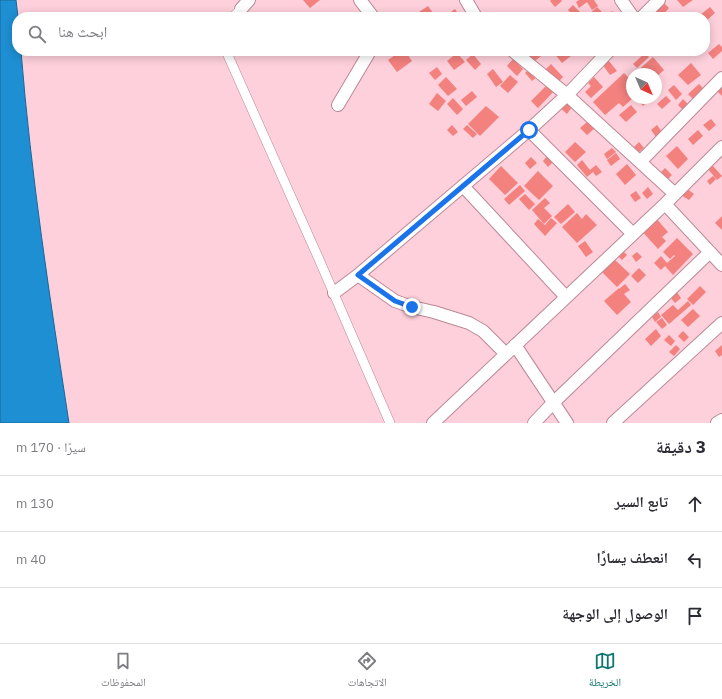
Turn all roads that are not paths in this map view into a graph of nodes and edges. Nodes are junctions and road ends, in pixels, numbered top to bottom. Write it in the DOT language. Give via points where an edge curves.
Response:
graph roads {
  1 [pos="249,0"];
  2 [pos="360,0"];
  3 [pos="466,0"];
  4 [pos="621,0"];
  5 [pos="659,0"];
  6 [pos="238,12"];
  7 [pos="368,12"];
  8 [pos="473,12"];
  9 [pos="629,12"];
  10 [pos="647,12"];
  11 [pos="228,56"];
  12 [pos="367,56"];
  13 [pos="519,56"];
  14 [pos="604,56"];
  15 [pos="722,78"];
  16 [pos="567,95"];
  17 [pos="338,105"];
  18 [pos="529,130"];
  19 [pos="722,147"];
  20 [pos="640,162"];
  21 [pos="463,186"];
  22 [pos="675,194"];
  23 [pos="665,204"];
  24 [pos="633,234"];
  25 [pos="710,252"];
  26 [pos="722,265"];
  27 [pos="358,275"];
  28 [pos="334,293"];
  29 [pos="566,298"];
  30 [pos="722,322"];
  31 [pos="515,345"];
  32 [pos="506,354"];
  33 [pos="553,403"];
  34 [pos="722,420"];
  35 [pos="390,423"];
  36 [pos="433,423"];
  37 [pos="534,423"];
  38 [pos="567,423"];
  39 [pos="613,423"];
  40 [pos="717,423"];
  1 -- 6 [label="street"];
  2 -- 7 [label="street"];
  3 -- 8 [label="street"];
  4 -- 9 [label="street"];
  5 -- 10 [label="street"];
  11 -- 28 [label="street"];
  12 -- 17 [label="street"];
  13 -- 16 [label="street"];
  14 -- 16 [label="street"];
  15 -- 20 [label="street"];
  16 -- 18 [label="street"];
  16 -- 20 [label="street"];
  18 -- 21 [label="street"];
  18 -- 24 [label="street"];
  19 -- 22 [label="street"];
  20 -- 22 [label="street"];
  21 -- 27 [label="street"];
  21 -- 29 [label="street"];
  22 -- 23 [label="street"];
  23 -- 24 [label="street"];
  23 -- 25 [label="street"];
  24 -- 29 [label="street"];
  25 -- 26 [label="street"];
  25 -- 33 [label="street"];
  27 -- 28 [label="street"];
  27 -- 32 [label="street" via="395,301 469,322 483,331"];
  28 -- 35 [label="street"];
  29 -- 31 [label="street"];
  30 -- 39 [label="street"];
  31 -- 32 [label="street"];
  31 -- 33 [label="street"];
  32 -- 36 [label="street"];
  33 -- 37 [label="street"];
  33 -- 38 [label="street"];
  34 -- 40 [label="street"];
}
